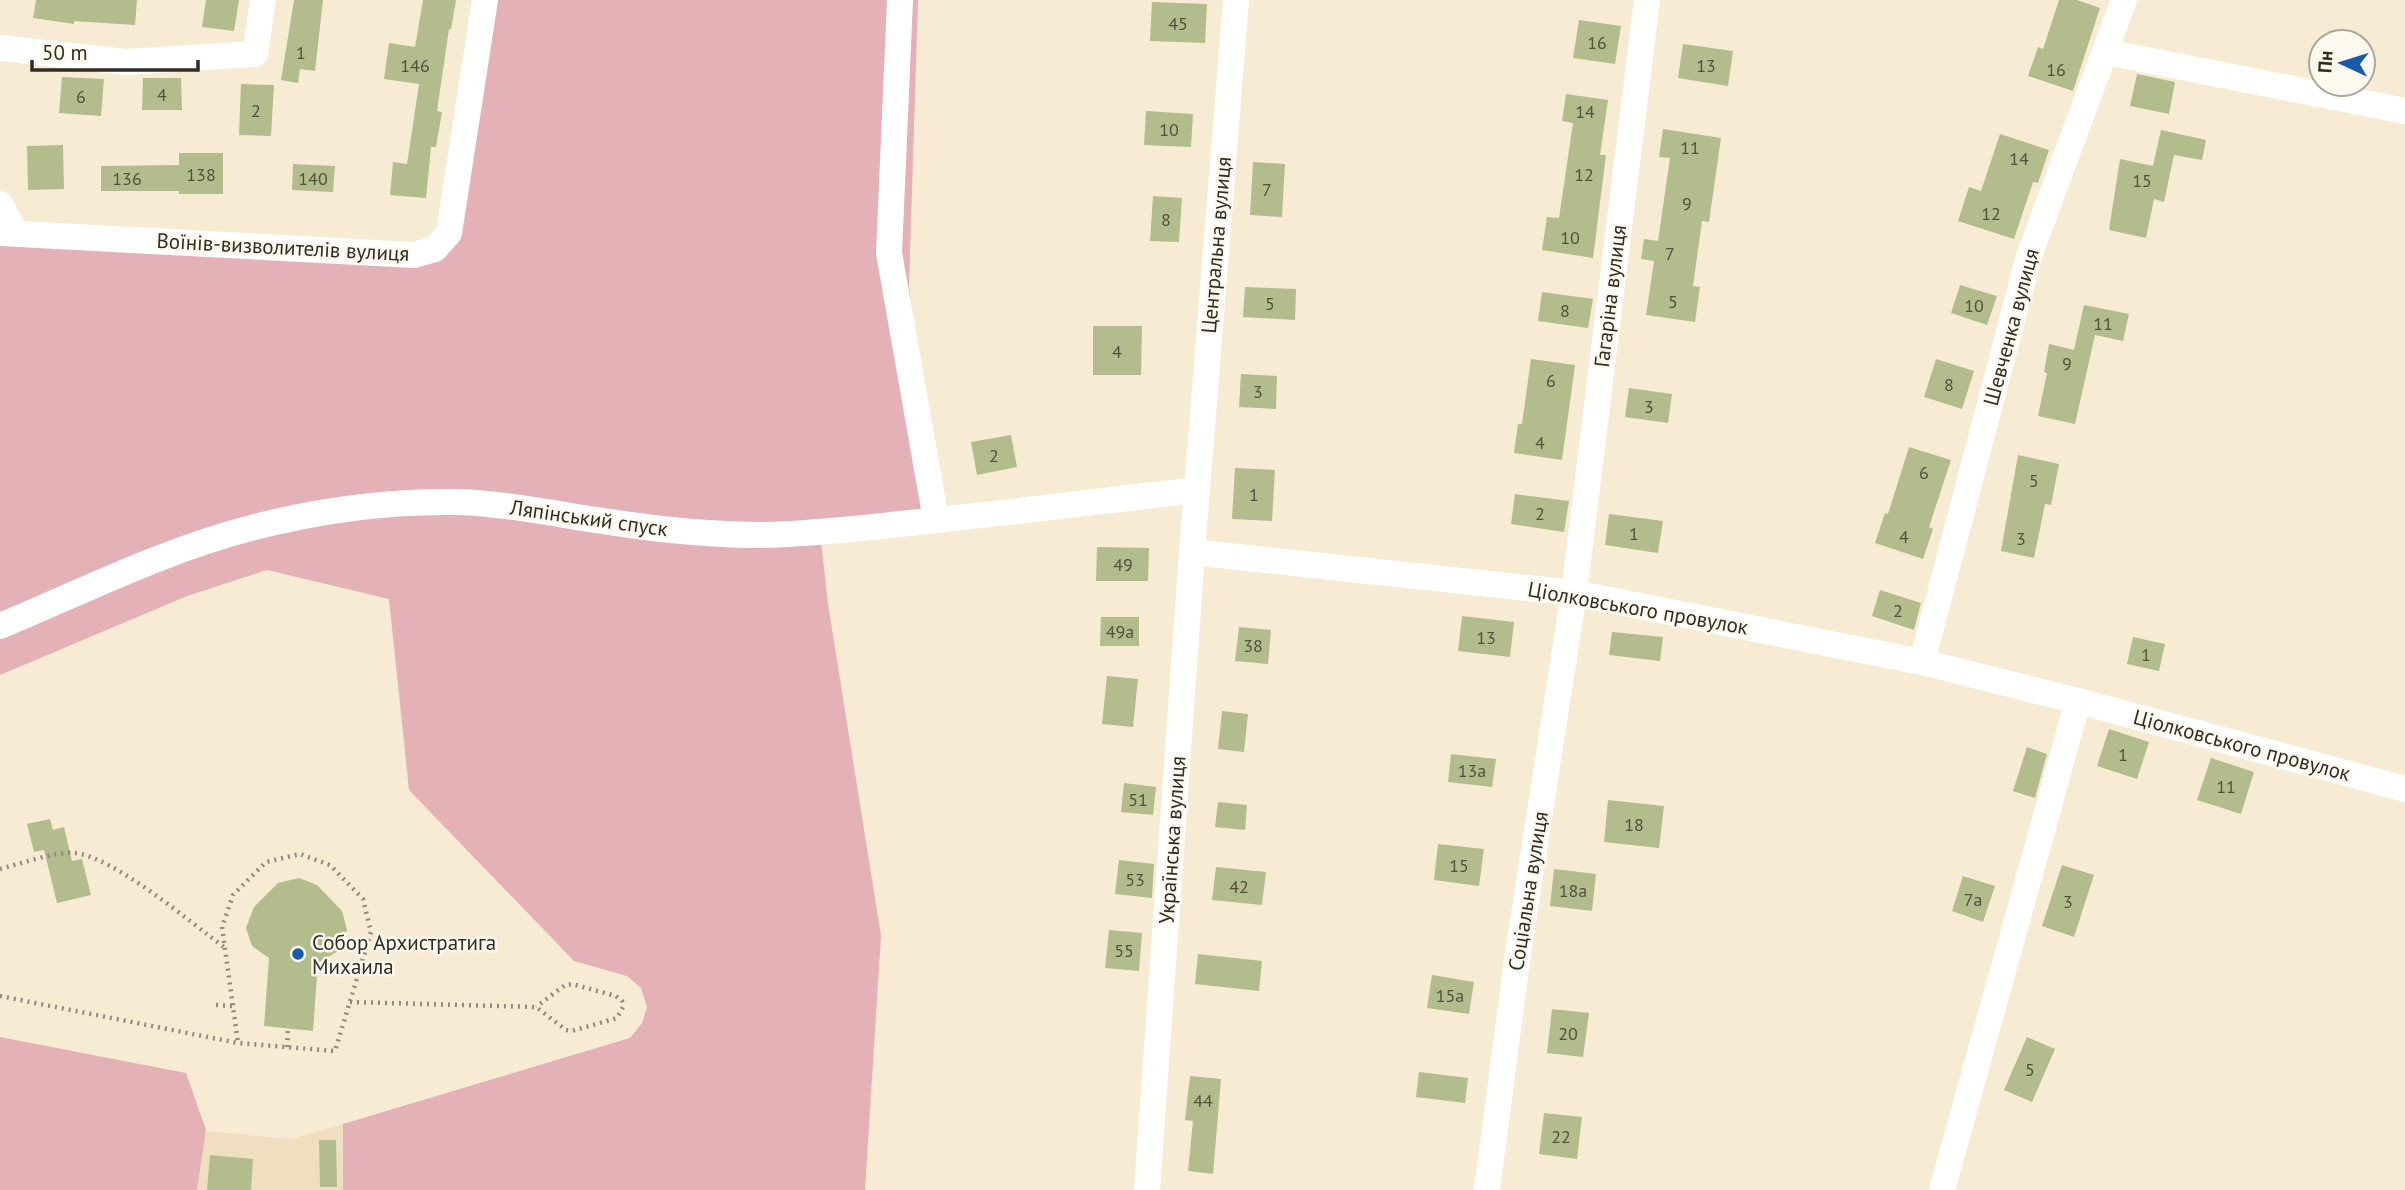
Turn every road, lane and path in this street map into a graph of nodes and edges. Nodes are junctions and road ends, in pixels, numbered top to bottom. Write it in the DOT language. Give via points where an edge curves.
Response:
graph roads {
  1 [pos="263,0"];
  2 [pos="485,0"];
  3 [pos="900,0"];
  4 [pos="1236,0"];
  5 [pos="1647,0"];
  6 [pos="2124,0"];
  7 [pos="0,48"];
  8 [pos="2106,52"];
  9 [pos="2405,111"];
  10 [pos="0,204"];
  11 [pos="8,233"];
  12 [pos="1197,490"];
  13 [pos="936,520"];
  14 [pos="1192,552"];
  15 [pos="1574,593"];
  16 [pos="0,626"];
  17 [pos="1922,662"];
  18 [pos="2078,701"];
  19 [pos="2405,789"];
  20 [pos="0,869"];
  21 [pos="225,947"];
  22 [pos="0,996"];
  23 [pos="350,1002"];
  24 [pos="216,1005"];
  25 [pos="233,1006"];
  26 [pos="536,1007"];
  27 [pos="288,1029"];
  28 [pos="238,1043"];
  29 [pos="286,1047"];
  30 [pos="1147,1190"];
  31 [pos="1488,1190"];
  32 [pos="1942,1190"];
  1 -- 7 [label="street" via="255,54 126,62"];
  2 -- 11 [label="street, Воїнів-визволителів вулиця" via="449,233 435,249 414,255"];
  3 -- 13 [label="street" via="889,253"];
  4 -- 12 [label="street, Центральна вулиця"];
  5 -- 15 [label="street, Гагаріна вулиця"];
  6 -- 8 [label="street, Шевченка вулиця"];
  8 -- 9 [label="street"];
  8 -- 17 [label="street, Шевченка вулиця" via="2029,256"];
  10 -- 11 [label="street"];
  12 -- 13 [label="street, Ляпінський спуск"];
  12 -- 14 [label="street, Українська вулиця"];
  13 -- 16 [label="street, Ляпінський спуск" via="762,535 608,522 508,506 392,503 249,528 174,553"];
  14 -- 15 [label="street, Ціолковського провулок"];
  14 -- 30 [label="street, Українська вулиця"];
  15 -- 17 [label="street, Ціолковського провулок"];
  15 -- 31 [label="street, Соціальна вулиця" via="1518,953"];
  17 -- 18 [label="street, Ціолковського провулок"];
  18 -- 19 [label="street, Ціолковського провулок"];
  18 -- 32 [label="street"];
  20 -- 21 [label="path" via="71,852 85,854 134,880"];
  21 -- 23 [label="path" via="222,927 233,895 266,862 300,854 330,865 363,899 371,932"];
  21 -- 25 [label="path"];
  22 -- 28 [label="path"];
  23 -- 26 [label="path"];
  23 -- 29 [label="path" via="335,1051"];
  24 -- 25 [label="path"];
  25 -- 28 [label="path"];
  26 -- 26 [label="path" via="572,984 616,996 623,1007 617,1018 572,1031"];
  27 -- 29 [label="path"];
  28 -- 29 [label="path"];
}
